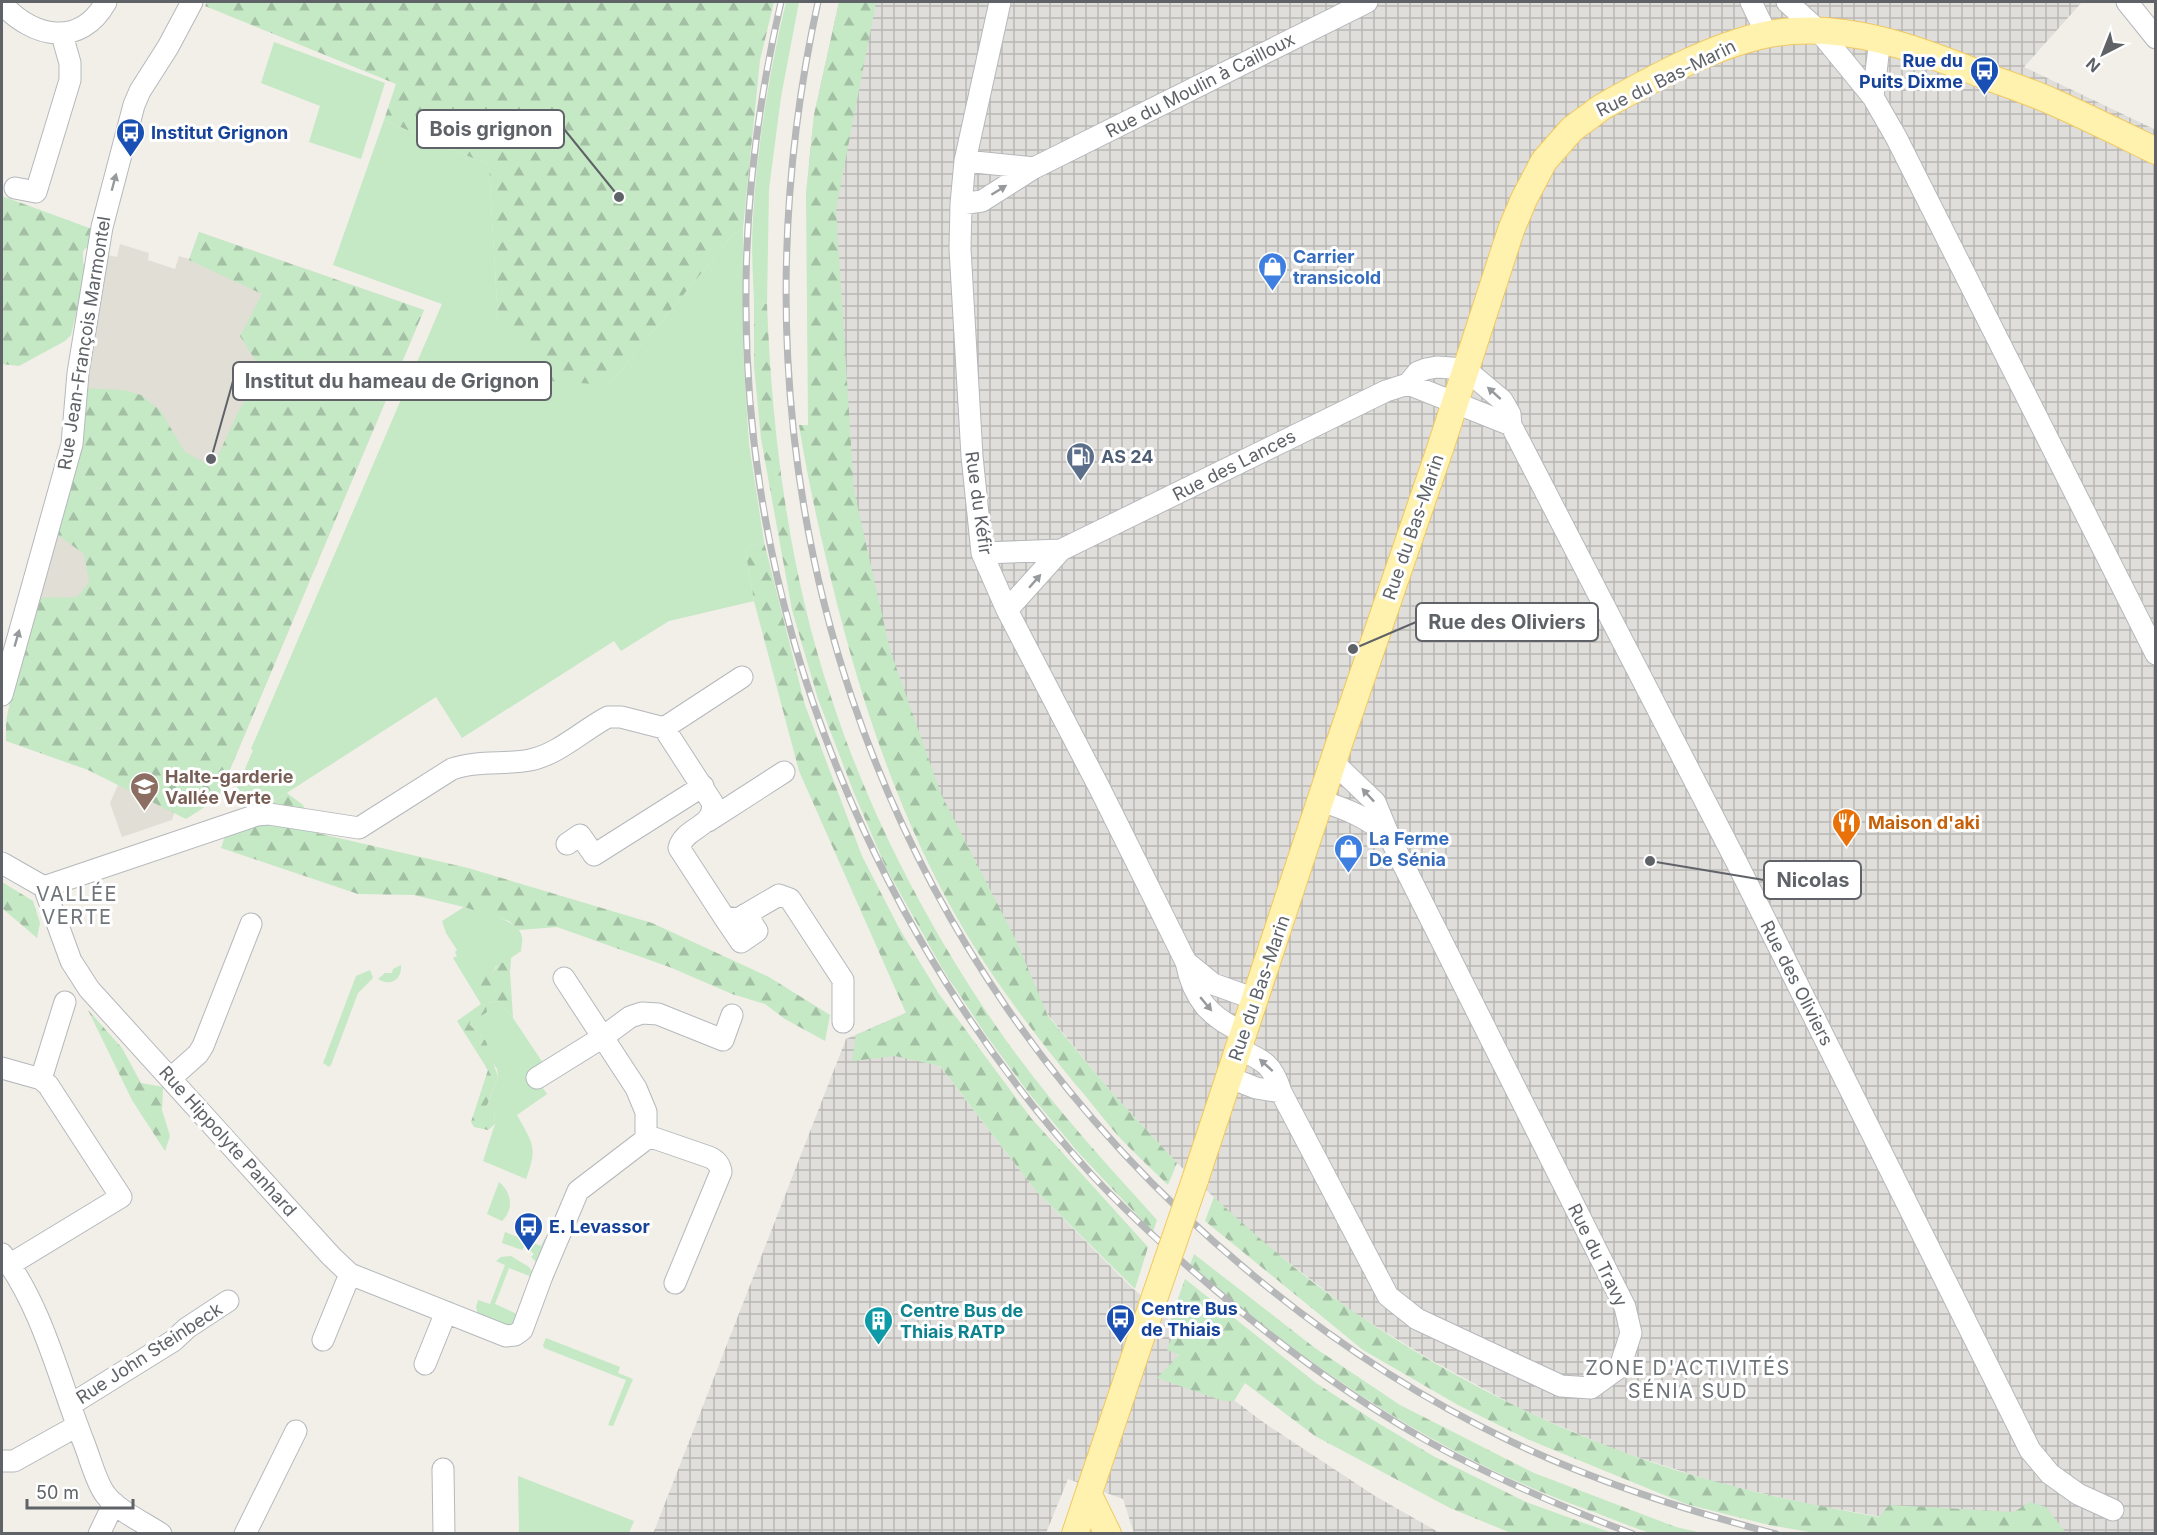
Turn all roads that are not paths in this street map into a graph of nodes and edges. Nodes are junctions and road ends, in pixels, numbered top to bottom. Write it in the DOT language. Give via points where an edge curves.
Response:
graph roads {
  1 [pos="106,2"];
  2 [pos="192,2"];
  3 [pos="1000,2"];
  4 [pos="1367,2"];
  5 [pos="1751,2"];
  6 [pos="1787,2"];
  7 [pos="2127,2"];
  8 [pos="2,4"];
  9 [pos="1819,31"];
  10 [pos="62,35"];
  11 [pos="1767,35"];
  12 [pos="2156,38"];
  13 [pos="1880,39"];
  14 [pos="1873,97"];
  15 [pos="2156,151"];
  16 [pos="965,161"];
  17 [pos="1034,168"];
  18 [pos="15,188"];
  19 [pos="961,204"];
  20 [pos="1465,369"];
  21 [pos="1408,384"];
  22 [pos="1455,401"];
  23 [pos="1511,425"];
  24 [pos="1061,550"];
  25 [pos="982,554"];
  26 [pos="1007,610"];
  27 [pos="2156,654"];
  28 [pos="742,677"];
  29 [pos="2,695"];
  30 [pos="664,728"];
  31 [pos="1334,763"];
  32 [pos="784,772"];
  33 [pos="703,786"];
  34 [pos="1321,801"];
  35 [pos="708,821"];
  36 [pos="1389,836"];
  37 [pos="567,844"];
  38 [pos="2,863"];
  39 [pos="44,887"];
  40 [pos="251,924"];
  41 [pos="1186,962"];
  42 [pos="564,978"];
  43 [pos="1255,999"];
  44 [pos="65,1002"];
  45 [pos="732,1015"];
  46 [pos="843,1022"];
  47 [pos="603,1037"];
  48 [pos="1241,1040"];
  49 [pos="2,1068"];
  50 [pos="1228,1077"];
  51 [pos="171,1078"];
  52 [pos="537,1078"];
  53 [pos="41,1079"];
  54 [pos="1281,1092"];
  55 [pos="646,1138"];
  56 [pos="5,1260"];
  57 [pos="350,1274"];
  58 [pos="675,1283"];
  59 [pos="228,1301"];
  60 [pos="446,1312"];
  61 [pos="323,1340"];
  62 [pos="425,1364"];
  63 [pos="70,1405"];
  64 [pos="77,1426"];
  65 [pos="296,1431"];
  66 [pos="2,1461"];
  67 [pos="443,1469"];
  68 [pos="1089,1495"];
  69 [pos="114,1503"];
  70 [pos="2113,1510"];
  71 [pos="99,1533"];
  72 [pos="161,1533"];
  73 [pos="244,1533"];
  74 [pos="444,1533"];
  75 [pos="1075,1533"];
  76 [pos="1108,1533"];
  1 -- 10 [label="street" via="90,22"];
  29 -- 2 [label="street, Rue Jean-François Marmontel, one-way" via="72,444 78,373 102,227 134,105"];
  3 -- 16 [label="street, Rue du Kéfir"];
  4 -- 17 [label="street, Rue du Moulin à Cailloux"];
  5 -- 11 [label="street"];
  6 -- 9 [label="street"];
  7 -- 12 [label="street"];
  8 -- 10 [label="street" via="31,25"];
  9 -- 11 [label="main road, Rue du Bas-Marin"];
  9 -- 13 [label="main road, Rue du Bas-Marin"];
  9 -- 14 [label="street"];
  10 -- 18 [label="street" via="70,72 65,102 36,192"];
  11 -- 20 [label="main road, Rue du Bas-Marin" via="1710,52 1619,98 1586,117 1554,148 1511,230"];
  13 -- 14 [label="street"];
  13 -- 15 [label="main road, Rue du Bas-Marin" via="1940,57 2052,101"];
  14 -- 27 [label="street"];
  16 -- 17 [label="street"];
  16 -- 19 [label="street, Rue du Kéfir"];
  19 -- 17 [label="street, Rue du Moulin à Cailloux, one-way" via="982,201"];
  19 -- 25 [label="street, Rue du Kéfir" via="972,456"];
  20 -- 21 [label="street, Rue des Lances" via="1426,369"];
  20 -- 22 [label="main road, Rue du Bas-Marin"];
  23 -- 20 [label="street, Rue des Oliviers, one-way" via="1502,400"];
  21 -- 22 [label="street"];
  21 -- 24 [label="street, Rue des Lances" via="1386,391"];
  22 -- 23 [label="street"];
  22 -- 31 [label="main road, Rue du Bas-Marin"];
  23 -- 70 [label="street, Rue des Oliviers" via="1742,873 2030,1450 2049,1474 2078,1494"];
  24 -- 25 [label="street, Rue des Lances"];
  26 -- 24 [label="street, Rue des Lances, one-way"];
  25 -- 26 [label="street, Rue du Kéfir"];
  26 -- 41 [label="street, Rue du Kéfir"];
  28 -- 30 [label="street"];
  30 -- 33 [label="street"];
  30 -- 39 [label="street" via="608,717 540,757 452,769 359,828 256,815"];
  31 -- 34 [label="main road, Rue du Bas-Marin"];
  36 -- 31 [label="street, Rue du Travy, one-way" via="1375,802"];
  32 -- 35 [label="street"];
  33 -- 35 [label="street" via="713,807"];
  33 -- 37 [label="street" via="594,855 580,835"];
  34 -- 36 [label="street, Rue du Travy" via="1352,811"];
  34 -- 43 [label="main road, Rue du Bas-Marin"];
  35 -- 46 [label="street" via="682,840 679,848 724,917 738,919 776,895 790,899 843,980"];
  36 -- 54 [label="street, Rue du Travy" via="1625,1307 1631,1333 1620,1367 1591,1388 1561,1386 1417,1319 1388,1296"];
  38 -- 39 [label="street"];
  39 -- 51 [label="street, Rue Hippolyte Panhard" via="71,961 89,988"];
  40 -- 51 [label="street" via="203,1046"];
  41 -- 43 [label="street, Rue du Kéfir" via="1219,987"];
  41 -- 48 [label="street, Rue du Kéfir, one-way" via="1191,984 1208,1008"];
  42 -- 47 [label="street"];
  43 -- 48 [label="main road, Rue du Bas-Marin"];
  44 -- 53 [label="street"];
  45 -- 47 [label="street" via="723,1040 650,1012 630,1017"];
  47 -- 52 [label="street"];
  47 -- 55 [label="street" via="636,1088 646,1112"];
  48 -- 50 [label="main road, Rue du Bas-Marin"];
  54 -- 48 [label="street, Rue du Travy, one-way" via="1270,1066"];
  49 -- 53 [label="street"];
  50 -- 54 [label="street"];
  50 -- 68 [label="main road, Rue du Bas-Marin, bridge"];
  51 -- 57 [label="street, Rue Hippolyte Panhard"];
  53 -- 56 [label="street" via="54,1092 121,1197"];
  55 -- 58 [label="street" via="661,1139 709,1156 721,1172"];
  55 -- 60 [label="street, Rue Hippolyte Panhard" via="578,1191 522,1329 506,1336"];
  56 -- 63 [label="street" via="43,1332"];
  57 -- 60 [label="street, Rue Hippolyte Panhard"];
  57 -- 61 [label="street"];
  59 -- 63 [label="street, Rue John Steinbeck" via="173,1341"];
  60 -- 62 [label="street"];
  63 -- 64 [label="street"];
  64 -- 66 [label="street" via="14,1461"];
  64 -- 69 [label="street" via="102,1489"];
  65 -- 73 [label="street"];
  67 -- 74 [label="street"];
  68 -- 75 [label="main road, Rue du Bas-Marin"];
  68 -- 76 [label="main road"];
  69 -- 71 [label="street"];
  69 -- 72 [label="street"];
}
